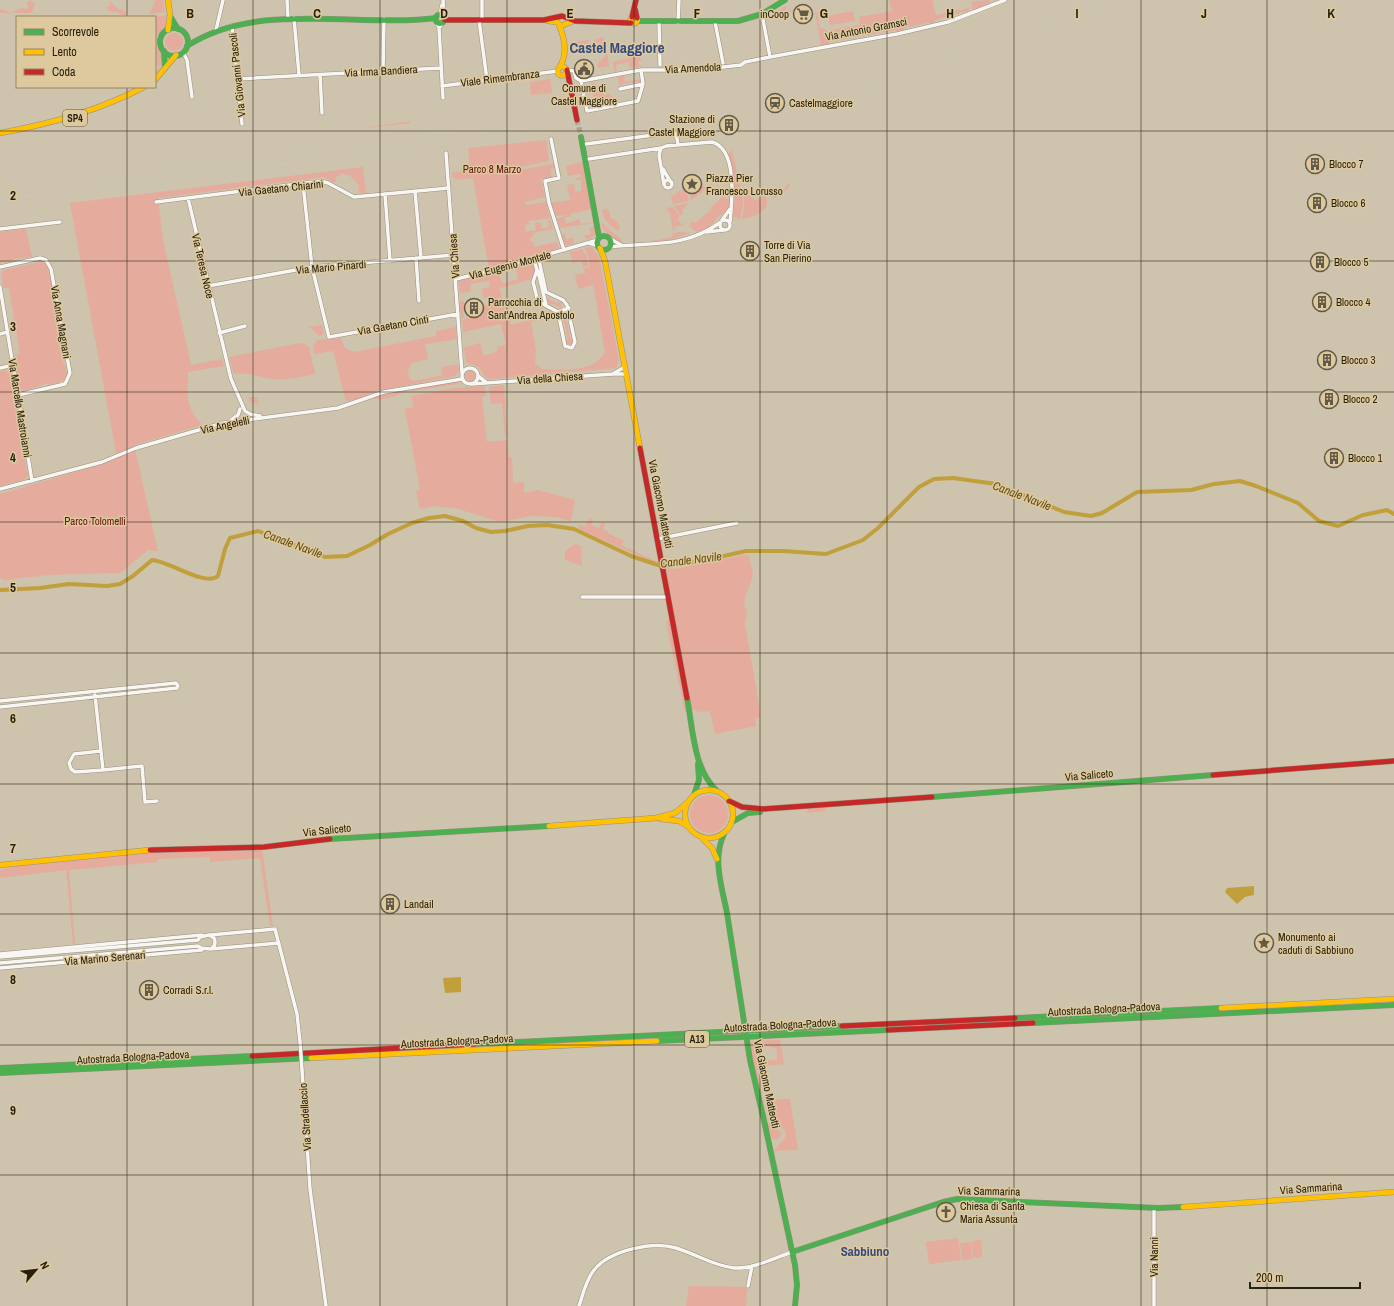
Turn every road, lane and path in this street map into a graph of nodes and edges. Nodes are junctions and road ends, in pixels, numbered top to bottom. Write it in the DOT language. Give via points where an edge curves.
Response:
graph roads {
  1 [pos="168,0"];
  2 [pos="223,0"];
  3 [pos="287,0"];
  4 [pos="482,0"];
  5 [pos="636,0"];
  6 [pos="678,0"];
  7 [pos="785,0"];
  8 [pos="1005,0"];
  9 [pos="443,1"];
  10 [pos="762,14"];
  11 [pos="170,15"];
  12 [pos="288,18"];
  13 [pos="294,18"];
  14 [pos="384,19"];
  15 [pos="440,20"];
  16 [pos="481,20"];
  17 [pos="634,20"];
  18 [pos="561,22"];
  19 [pos="659,22"];
  20 [pos="678,22"];
  21 [pos="715,22"];
  22 [pos="232,26"];
  23 [pos="178,29"];
  24 [pos="168,30"];
  25 [pos="215,31"];
  26 [pos="186,34"];
  27 [pos="202,36"];
  28 [pos="188,46"];
  29 [pos="164,50"];
  30 [pos="183,52"];
  31 [pos="176,55"];
  32 [pos="770,57"];
  33 [pos="723,63"];
  34 [pos="660,65"];
  35 [pos="441,68"];
  36 [pos="165,69"];
  37 [pos="558,70"];
  38 [pos="567,70"];
  39 [pos="641,70"];
  40 [pos="382,71"];
  41 [pos="320,74"];
  42 [pos="299,75"];
  43 [pos="563,76"];
  44 [pos="237,78"];
  45 [pos="156,79"];
  46 [pos="487,80"];
  47 [pos="581,81"];
  48 [pos="643,84"];
  49 [pos="442,86"];
  50 [pos="142,88"];
  51 [pos="572,88"];
  52 [pos="620,89"];
  53 [pos="192,97"];
  54 [pos="443,98"];
  55 [pos="322,113"];
  56 [pos="577,120"];
  57 [pos="242,124"];
  58 [pos="0,133"];
  59 [pos="581,137"];
  60 [pos="551,139"];
  61 [pos="586,144"];
  62 [pos="678,145"];
  63 [pos="661,148"];
  64 [pos="446,153"];
  65 [pos="589,159"];
  66 [pos="661,166"];
  67 [pos="303,184"];
  68 [pos="449,188"];
  69 [pos="415,191"];
  70 [pos="385,194"];
  71 [pos="188,198"];
  72 [pos="156,202"];
  73 [pos="732,206"];
  74 [pos="721,221"];
  75 [pos="60,222"];
  76 [pos="730,222"];
  77 [pos="598,223"];
  78 [pos="0,229"];
  79 [pos="724,230"];
  80 [pos="704,233"];
  81 [pos="607,237"];
  82 [pos="598,238"];
  83 [pos="589,243"];
  84 [pos="622,245"];
  85 [pos="599,247"];
  86 [pos="608,248"];
  87 [pos="564,250"];
  88 [pos="454,255"];
  89 [pos="418,258"];
  90 [pos="537,258"];
  91 [pos="390,261"];
  92 [pos="605,261"];
  93 [pos="312,267"];
  94 [pos="0,268"];
  95 [pos="538,270"];
  96 [pos="456,279"];
  97 [pos="208,286"];
  98 [pos="0,287"];
  99 [pos="550,295"];
  100 [pos="419,301"];
  101 [pos="545,303"];
  102 [pos="569,308"];
  103 [pos="558,312"];
  104 [pos="458,314"];
  105 [pos="245,326"];
  106 [pos="7,332"];
  107 [pos="220,333"];
  108 [pos="0,334"];
  109 [pos="461,360"];
  110 [pos="13,365"];
  111 [pos="0,368"];
  112 [pos="468,368"];
  113 [pos="625,368"];
  114 [pos="613,374"];
  115 [pos="626,374"];
  116 [pos="462,376"];
  117 [pos="478,376"];
  118 [pos="487,383"];
  119 [pos="472,384"];
  120 [pos="18,395"];
  121 [pos="242,408"];
  122 [pos="285,416"];
  123 [pos="243,420"];
  124 [pos="215,426"];
  125 [pos="32,481"];
  126 [pos="0,489"];
  127 [pos="737,523"];
  128 [pos="657,539"];
  129 [pos="582,596"];
  130 [pos="668,597"];
  131 [pos="94,692"];
  132 [pos="95,697"];
  133 [pos="0,701"];
  134 [pos="0,707"];
  135 [pos="101,751"];
  136 [pos="697,752"];
  137 [pos="1394,761"];
  138 [pos="103,770"];
  139 [pos="717,792"];
  140 [pos="694,795"];
  141 [pos="157,801"];
  142 [pos="729,801"];
  143 [pos="688,802"];
  144 [pos="785,808"];
  145 [pos="656,818"];
  146 [pos="732,822"];
  147 [pos="689,827"];
  148 [pos="726,832"];
  149 [pos="700,836"];
  150 [pos="0,866"];
  151 [pos="719,866"];
  152 [pos="275,929"];
  153 [pos="209,935"];
  154 [pos="198,940"];
  155 [pos="278,943"];
  156 [pos="198,946"];
  157 [pos="210,949"];
  158 [pos="0,954"];
  159 [pos="0,957"];
  160 [pos="0,963"];
  161 [pos="0,968"];
  162 [pos="1394,999"];
  163 [pos="1394,1004"];
  164 [pos="0,1068"];
  165 [pos="0,1073"];
  166 [pos="1394,1192"];
  167 [pos="1154,1208"];
  168 [pos="792,1252"];
  169 [pos="752,1266"];
  170 [pos="748,1286"];
  171 [pos="326,1306"];
  172 [pos="579,1306"];
  173 [pos="795,1306"];
  174 [pos="1154,1306"];
  1 -- 11 [label="main road"];
  2 -- 25 [label="street"];
  3 -- 12 [label="street"];
  4 -- 16 [label="street"];
  5 -- 17 [label="main road"];
  6 -- 20 [label="street"];
  7 -- 10 [label="main road"];
  8 -- 32 [label="street, Via Antonio Gramsci" via="948,22"];
  9 -- 15 [label="street"];
  10 -- 21 [label="main road" via="744,20"];
  10 -- 32 [label="street"];
  11 -- 23 [label="main road"];
  11 -- 24 [label="main road"];
  12 -- 13 [label="main road"];
  12 -- 22 [label="main road" via="252,21"];
  13 -- 14 [label="main road"];
  13 -- 42 [label="street"];
  14 -- 15 [label="main road"];
  14 -- 40 [label="street"];
  15 -- 16 [label="main road"];
  15 -- 35 [label="street"];
  16 -- 18 [label="main road"];
  16 -- 46 [label="street"];
  17 -- 18 [label="main road"];
  17 -- 19 [label="main road"];
  18 -- 37 [label="main road" via="566,55"];
  18 -- 38 [label="main road" via="568,51"];
  19 -- 20 [label="main road"];
  19 -- 34 [label="street"];
  20 -- 21 [label="main road"];
  21 -- 33 [label="street"];
  22 -- 25 [label="main road"];
  22 -- 44 [label="street, Via Giovanni Pascoli"];
  23 -- 24 [label="main road"];
  23 -- 26 [label="main road"];
  24 -- 29 [label="main road" via="161,38"];
  25 -- 27 [label="main road"];
  26 -- 27 [label="main road"];
  26 -- 28 [label="main road"];
  27 -- 28 [label="main road"];
  28 -- 30 [label="main road"];
  29 -- 31 [label="main road" via="168,54"];
  29 -- 36 [label="main road"];
  30 -- 31 [label="main road"];
  30 -- 53 [label="street" via="187,60"];
  31 -- 36 [label="main road"];
  32 -- 39 [label="street, Via Amendola" via="741,65 697,70"];
  35 -- 40 [label="street, Via Irma Bandiera"];
  35 -- 49 [label="street"];
  36 -- 45 [label="main road"];
  37 -- 38 [label="main road" via="563,66"];
  37 -- 43 [label="main road"];
  37 -- 46 [label="street, Viale Rimembranza"];
  38 -- 43 [label="main road"];
  38 -- 47 [label="street" via="574,71 576,78"];
  38 -- 51 [label="main road"];
  39 -- 47 [label="street, Via Amendola"];
  39 -- 48 [label="street"];
  40 -- 41 [label="street, Via Irma Bandiera"];
  41 -- 42 [label="street, Via Irma Bandiera"];
  41 -- 55 [label="street"];
  42 -- 44 [label="street, Via Irma Bandiera"];
  43 -- 51 [label="main road" via="568,79"];
  44 -- 57 [label="street, Via Giovanni Pascoli"];
  46 -- 49 [label="street, Viale Rimembranza"];
  47 -- 48 [label="street" via="587,111 638,101"];
  48 -- 52 [label="street"];
  49 -- 54 [label="street"];
  50 -- 58 [label="main road, SP4" via="91,112 44,126"];
  51 -- 56 [label="main road"];
  59 -- 77 [label="main road"];
  60 -- 87 [label="street, Via Eugenio Montale" via="559,178 545,181"];
  61 -- 62 [label="street" via="676,132"];
  62 -- 63 [label="street"];
  62 -- 73 [label="street" via="712,142 722,146 731,175"];
  63 -- 65 [label="street"];
  63 -- 66 [label="street"];
  64 -- 68 [label="street, Via Chiesa"];
  66 -- 66 [label="street" via="664,185 666,188 670,187 671,182"];
  67 -- 70 [label="street, Via Gaetano Chiarini" via="325,182 352,197"];
  67 -- 71 [label="street, Via Gaetano Chiarini"];
  67 -- 93 [label="street"];
  68 -- 69 [label="street, Via Gaetano Chiarini"];
  68 -- 88 [label="street, Via Chiesa"];
  69 -- 70 [label="street, Via Gaetano Chiarini"];
  69 -- 89 [label="street"];
  70 -- 91 [label="street"];
  71 -- 72 [label="street, Via Gaetano Chiarini"];
  71 -- 97 [label="street, Via Teresa Noce"];
  73 -- 74 [label="street"];
  73 -- 76 [label="street"];
  74 -- 76 [label="street" via="726,219"];
  74 -- 79 [label="street" via="720,227"];
  74 -- 80 [label="street"];
  75 -- 78 [label="street"];
  76 -- 79 [label="street" via="730,227"];
  77 -- 81 [label="main road"];
  77 -- 82 [label="main road"];
  79 -- 80 [label="street"];
  80 -- 84 [label="street" via="666,244"];
  81 -- 82 [label="main road"];
  81 -- 84 [label="street"];
  81 -- 86 [label="main road, Via Giacomo Matteotti" via="610,242"];
  82 -- 83 [label="street, Via Eugenio Montale"];
  82 -- 85 [label="main road"];
  83 -- 85 [label="street"];
  83 -- 87 [label="street, Via Eugenio Montale"];
  84 -- 86 [label="street"];
  85 -- 86 [label="main road"];
  85 -- 92 [label="main road, Via Giacomo Matteotti"];
  86 -- 92 [label="main road, Via Giacomo Matteotti"];
  87 -- 90 [label="street, Via Eugenio Montale"];
  88 -- 89 [label="street, Via Mario Pinardi"];
  88 -- 96 [label="street, Via Chiesa"];
  89 -- 91 [label="street, Via Mario Pinardi"];
  89 -- 100 [label="street"];
  90 -- 95 [label="street" via="535,263"];
  90 -- 96 [label="street, Via Eugenio Montale"];
  90 -- 99 [label="street" via="545,291"];
  91 -- 93 [label="street, Via Mario Pinardi"];
  92 -- 113 [label="main road, Via Giacomo Matteotti"];
  93 -- 97 [label="street, Via Mario Pinardi"];
  93 -- 104 [label="street, Via Gaetano Cinti" via="329,337"];
  94 -- 120 [label="street, Via Anna Magnani" via="40,258 48,262 70,373 65,384"];
  95 -- 101 [label="street"];
  95 -- 101 [label="street" via="533,280 536,295 539,301"];
  96 -- 104 [label="street, Via Chiesa"];
  97 -- 107 [label="street, Via Teresa Noce"];
  98 -- 106 [label="street, Via Marcello Mastroianni"];
  99 -- 101 [label="street" via="546,297"];
  99 -- 102 [label="street" via="565,302"];
  101 -- 103 [label="street"];
  102 -- 103 [label="street"];
  102 -- 103 [label="street" via="575,342 572,348 565,346"];
  104 -- 109 [label="street, Via Chiesa"];
  105 -- 107 [label="street"];
  106 -- 108 [label="street"];
  106 -- 110 [label="street, Via Marcello Mastroianni"];
  107 -- 121 [label="street, Via Teresa Noce" via="231,379"];
  109 -- 112 [label="street"];
  109 -- 116 [label="street, Via Chiesa"];
  110 -- 111 [label="street"];
  110 -- 120 [label="street, Via Marcello Mastroianni"];
  112 -- 116 [label="street"];
  112 -- 117 [label="street" via="475,369"];
  113 -- 114 [label="street, Via della Chiesa"];
  113 -- 115 [label="main road, Via Giacomo Matteotti"];
  114 -- 115 [label="street, Via della Chiesa"];
  114 -- 118 [label="street, Via della Chiesa"];
  115 -- 128 [label="main road, Via Giacomo Matteotti"];
  116 -- 119 [label="street" via="466,383"];
  116 -- 122 [label="street, Via Angelelli" via="454,380 384,392 345,406"];
  117 -- 118 [label="street"];
  117 -- 119 [label="street"];
  118 -- 119 [label="street, Via della Chiesa"];
  120 -- 125 [label="street, Via Marcello Mastroianni"];
  121 -- 122 [label="street" via="256,416"];
  121 -- 123 [label="street, Via Teresa Noce"];
  121 -- 124 [label="street" via="238,416"];
  122 -- 123 [label="street, Via Angelelli"];
  123 -- 124 [label="street, Via Angelelli"];
  124 -- 125 [label="street, Via Angelelli"];
  125 -- 126 [label="street, Via Angelelli"];
  127 -- 128 [label="street"];
  128 -- 130 [label="main road, Via Giacomo Matteotti"];
  129 -- 130 [label="street"];
  130 -- 136 [label="main road, Via Giacomo Matteotti"];
  131 -- 132 [label="street"];
  131 -- 132 [label="street" via="176,683 178,686"];
  131 -- 133 [label="street"];
  132 -- 134 [label="street"];
  132 -- 135 [label="street"];
  135 -- 138 [label="street"];
  135 -- 138 [label="street" via="74,754 69,763 75,772"];
  136 -- 139 [label="main road, Via Giacomo Matteotti" via="705,777"];
  136 -- 140 [label="main road, Via Giacomo Matteotti" via="699,780"];
  137 -- 144 [label="main road, Via Saliceto"];
  138 -- 141 [label="street" via="142,766 145,802"];
  139 -- 140 [label="main road" via="708,790"];
  139 -- 142 [label="main road, Via Saliceto"];
  140 -- 143 [label="main road, Via Saliceto"];
  142 -- 144 [label="main road, Via Saliceto" via="735,806 745,808"];
  142 -- 146 [label="main road"];
  143 -- 145 [label="main road, Via Saliceto" via="675,813"];
  143 -- 147 [label="main road" via="685,815"];
  144 -- 146 [label="main road, Via Saliceto" via="748,813"];
  145 -- 147 [label="main road, Via Saliceto" via="679,821"];
  145 -- 150 [label="main road, Via Saliceto" via="478,832 326,839 264,847 149,850"];
  146 -- 148 [label="main road"];
  147 -- 149 [label="main road, Via Saliceto"];
  148 -- 149 [label="main road" via="713,838"];
  148 -- 151 [label="main road, Via Giacomo Matteotti" via="720,839"];
  149 -- 151 [label="main road, Via Giacomo Matteotti" via="712,848"];
  151 -- 168 [label="main road, Via Giacomo Matteotti, bridge" via="750,1060"];
  152 -- 153 [label="street, Via Marino Serenari"];
  152 -- 155 [label="street, Via Stradellaccio"];
  153 -- 154 [label="street, Via Marino Serenari"];
  153 -- 157 [label="street" via="215,942"];
  153 -- 158 [label="street, Via Marino Serenari"];
  154 -- 156 [label="street"];
  154 -- 159 [label="street, Via Marino Serenari"];
  155 -- 157 [label="street, Via Marino Serenari"];
  155 -- 171 [label="street, Via Stradellaccio, bridge" via="297,1014 310,1189"];
  156 -- 157 [label="street, Via Marino Serenari"];
  156 -- 160 [label="street, Via Marino Serenari"];
  157 -- 161 [label="street, Via Marino Serenari"];
  162 -- 164 [label="main road, Autostrada Bologna-Padova / A13"];
  163 -- 165 [label="main road, Autostrada Bologna-Padova / A13"];
  166 -- 167 [label="main road, Via Sammarina"];
  167 -- 168 [label="main road, Via Sammarina" via="957,1199"];
  167 -- 174 [label="street, Via Nanni"];
  168 -- 169 [label="street, Via Sammarina"];
  168 -- 173 [label="main road, Via Giacomo Matteotti" via="797,1282"];
  169 -- 170 [label="street"];
  169 -- 172 [label="street, Via Sammarina" via="724,1266 669,1247 636,1249 597,1267 590,1277"];
}
